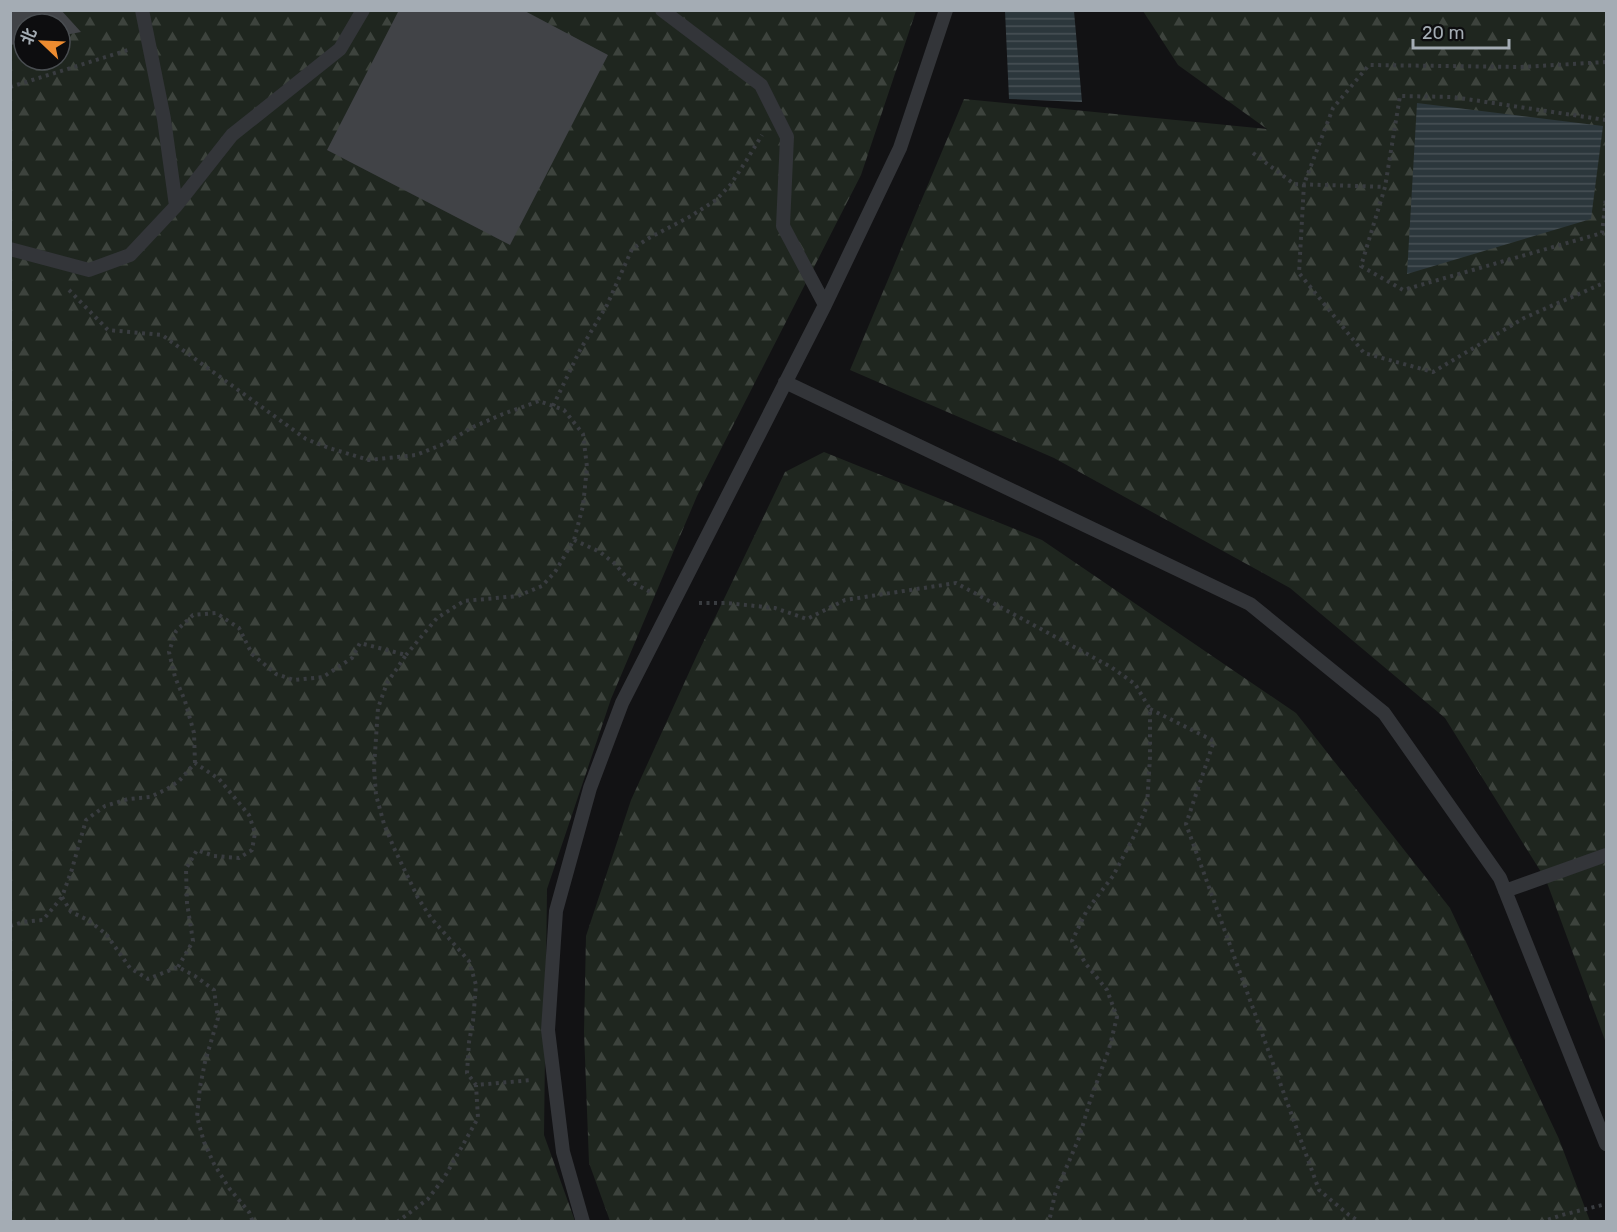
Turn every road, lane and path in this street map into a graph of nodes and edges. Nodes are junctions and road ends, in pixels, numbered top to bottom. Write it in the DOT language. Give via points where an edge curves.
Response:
graph roads {
  1 [pos="142,10"];
  2 [pos="363,10"];
  3 [pos="662,10"];
  4 [pos="946,10"];
  5 [pos="148,43"];
  6 [pos="1606,62"];
  7 [pos="10,87"];
  8 [pos="771,105"];
  9 [pos="1606,120"];
  10 [pos="1253,153"];
  11 [pos="1304,184"];
  12 [pos="1385,187"];
  13 [pos="1606,197"];
  14 [pos="176,206"];
  15 [pos="10,249"];
  16 [pos="1606,282"];
  17 [pos="67,288"];
  18 [pos="825,305"];
  19 [pos="785,382"];
  20 [pos="553,406"];
  21 [pos="574,540"];
  22 [pos="672,603"];
  23 [pos="406,655"];
  24 [pos="1149,709"];
  25 [pos="195,763"];
  26 [pos="1606,855"];
  27 [pos="1505,891"];
  28 [pos="62,897"];
  29 [pos="10,926"];
  30 [pos="178,967"];
  31 [pos="553,1078"];
  32 [pos="476,1085"];
  33 [pos="1606,1144"];
  34 [pos="1606,1204"];
  35 [pos="253,1221"];
  36 [pos="397,1221"];
  37 [pos="583,1221"];
  38 [pos="1049,1221"];
  39 [pos="1360,1221"];
  40 [pos="1541,1221"];
  1 -- 5 [label="lane"];
  2 -- 14 [label="lane" via="340,49 232,135"];
  3 -- 8 [label="lane" via="761,85"];
  4 -- 18 [label="lane" via="900,148"];
  5 -- 7 [label="path"];
  5 -- 14 [label="lane"];
  6 -- 11 [label="path" via="1521,67 1369,65 1333,108"];
  8 -- 18 [label="lane" via="787,137 783,226"];
  8 -- 20 [label="path" via="762,134 731,184 716,200 632,249"];
  9 -- 12 [label="path" via="1453,97 1400,96"];
  10 -- 11 [label="path" via="1294,184"];
  11 -- 12 [label="path"];
  11 -- 16 [label="path" via="1299,273 1364,353 1433,372 1524,318"];
  12 -- 13 [label="path" via="1361,266 1403,290 1602,233"];
  14 -- 15 [label="lane" via="130,255 89,270"];
  17 -- 20 [label="path" via="108,330 162,335 306,439 369,460 416,455 539,401"];
  18 -- 19 [label="lane"];
  19 -- 22 [label="lane"];
  19 -- 27 [label="lane" via="1250,604 1384,713 1500,878"];
  20 -- 21 [label="path" via="564,410 582,434 587,467 583,507"];
  21 -- 22 [label="path" via="614,562 630,581"];
  21 -- 23 [label="path" via="542,586 518,596 464,602 437,618"];
  22 -- 24 [label="path" via="775,608 807,619 846,600 956,583 1111,667 1135,684"];
  22 -- 31 [label="lane" via="622,703 590,788 556,911 548,1030"];
  23 -- 25 [label="path" via="360,643 352,658 323,677 294,680 276,674 252,654 239,628 216,613 193,615 176,631 169,652 194,733"];
  23 -- 32 [label="path" via="387,683 378,708 376,795 384,824 418,898 469,961 476,985 467,1073"];
  24 -- 38 [label="path" via="1147,806 1113,876 1087,910 1072,941 1107,990 1117,1017 1078,1138 1054,1194"];
  24 -- 39 [label="path" via="1214,741 1186,824 1319,1190"];
  25 -- 28 [label="path" via="167,789 150,797 105,806 86,820"];
  25 -- 30 [label="path" via="219,779 236,798 249,815 255,833 252,850 239,858 197,850 186,869 194,941"];
  26 -- 27 [label="lane"];
  27 -- 33 [label="lane"];
  28 -- 29 [label="path" via="43,920"];
  28 -- 30 [label="path" via="71,912 106,934 130,968 148,978"];
  30 -- 35 [label="path" via="214,990 218,1018 205,1062 197,1118 214,1164"];
  31 -- 32 [label="path"];
  31 -- 37 [label="lane" via="563,1152"];
  32 -- 36 [label="path" via="478,1118 444,1178 428,1199"];
  34 -- 40 [label="path"];
}
